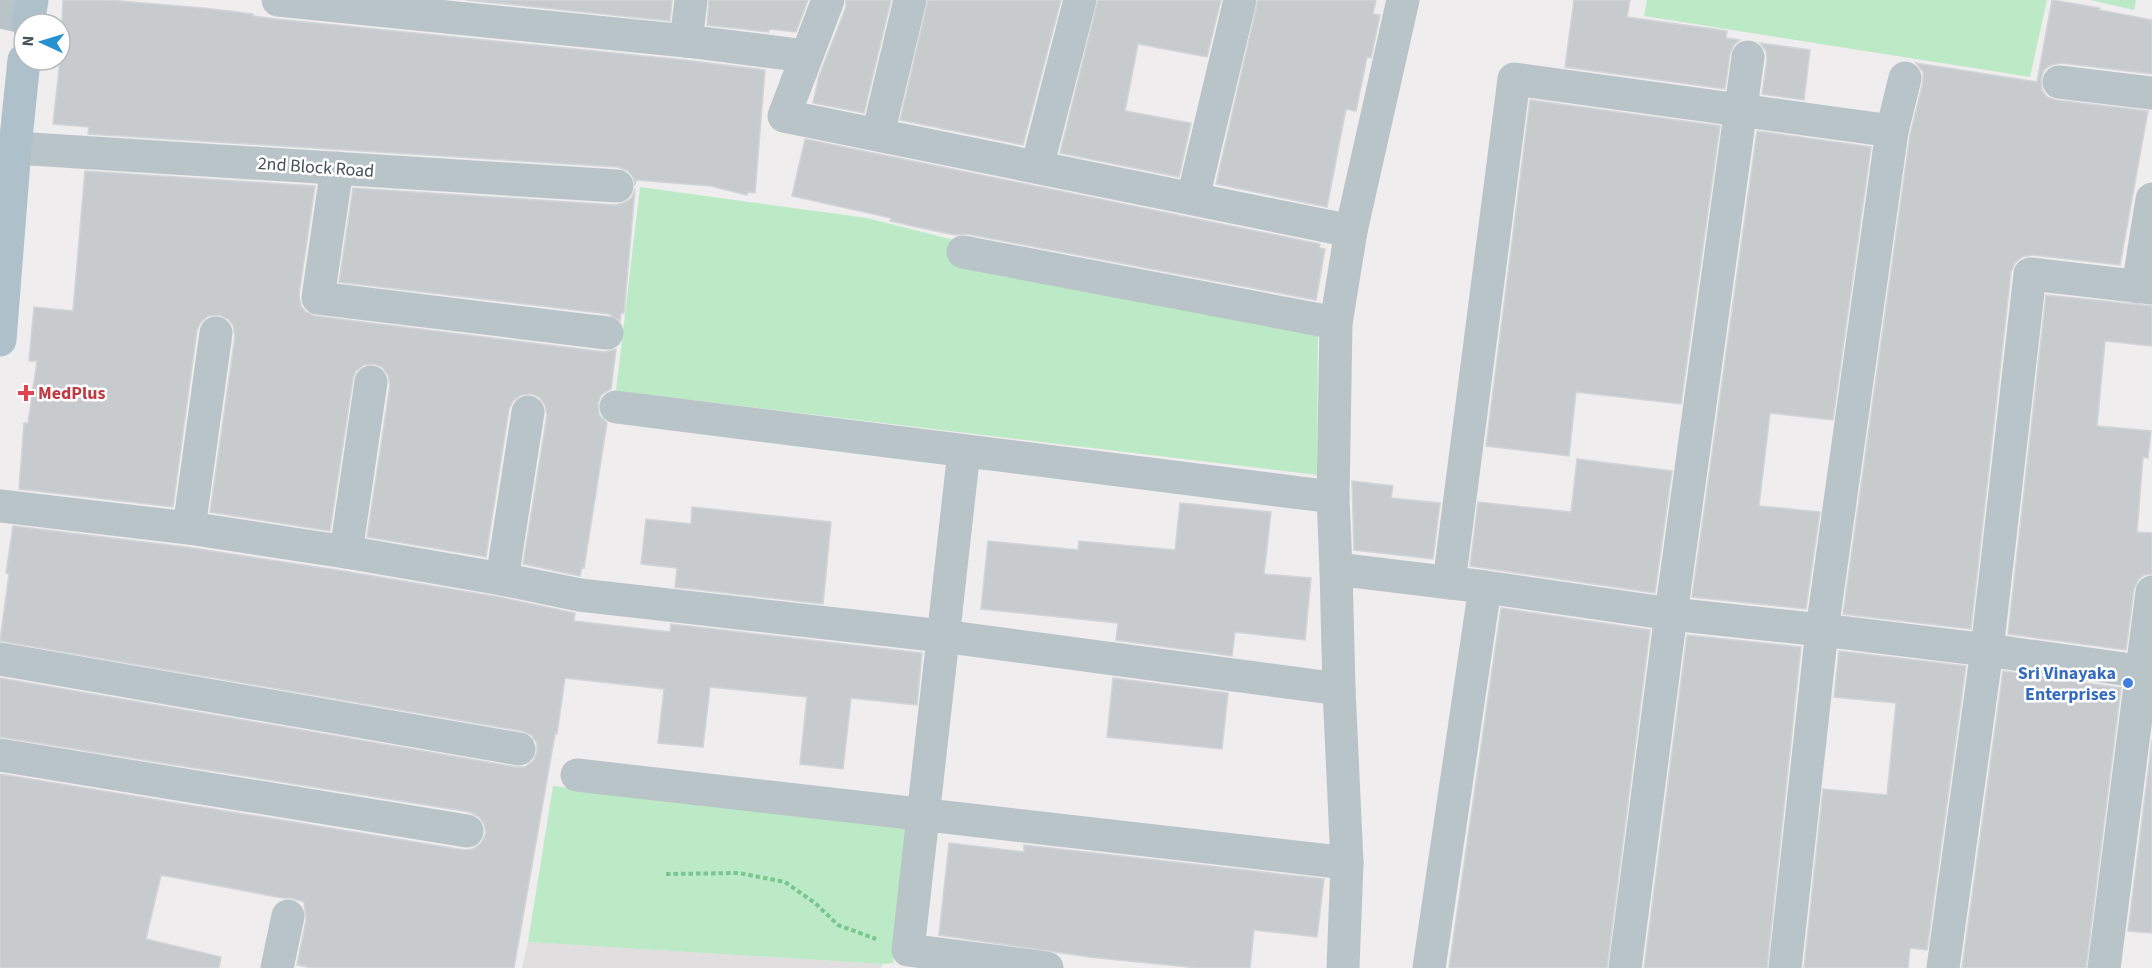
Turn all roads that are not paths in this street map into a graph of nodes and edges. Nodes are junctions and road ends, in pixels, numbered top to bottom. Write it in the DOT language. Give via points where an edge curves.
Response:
graph roads {
  1 [pos="278,0"];
  2 [pos="691,0"];
  3 [pos="828,0"];
  4 [pos="910,0"];
  5 [pos="1080,0"];
  6 [pos="1240,0"];
  7 [pos="1403,0"];
  8 [pos="374,5"];
  9 [pos="530,13"];
  10 [pos="686,41"];
  11 [pos="806,56"];
  12 [pos="1748,57"];
  13 [pos="22,72"];
  14 [pos="1905,78"];
  15 [pos="2059,82"];
  16 [pos="2152,93"];
  17 [pos="1741,111"];
  18 [pos="1892,131"];
  19 [pos="878,134"];
  20 [pos="8,149"];
  21 [pos="1037,167"];
  22 [pos="337,168"];
  23 [pos="617,186"];
  24 [pos="1193,198"];
  25 [pos="2152,199"];
  26 [pos="1351,231"];
  27 [pos="963,252"];
  28 [pos="2145,288"];
  29 [pos="1336,323"];
  30 [pos="216,333"];
  31 [pos="607,333"];
  32 [pos="0,340"];
  33 [pos="371,382"];
  34 [pos="616,407"];
  35 [pos="528,412"];
  36 [pos="964,451"];
  37 [pos="1333,497"];
  38 [pos="0,506"];
  39 [pos="189,528"];
  40 [pos="346,552"];
  41 [pos="1336,569"];
  42 [pos="502,579"];
  43 [pos="1449,583"];
  44 [pos="1485,587"];
  45 [pos="2152,592"];
  46 [pos="1671,614"];
  47 [pos="1822,630"];
  48 [pos="942,636"];
  49 [pos="1987,650"];
  50 [pos="0,659"];
  51 [pos="2147,673"];
  52 [pos="1339,689"];
  53 [pos="519,749"];
  54 [pos="0,754"];
  55 [pos="577,775"];
  56 [pos="924,814"];
  57 [pos="467,831"];
  58 [pos="1347,863"];
  59 [pos="288,916"];
  60 [pos="278,968"];
  61 [pos="1047,968"];
  62 [pos="1343,968"];
  63 [pos="1429,968"];
  64 [pos="1625,968"];
  65 [pos="1785,968"];
  66 [pos="1943,968"];
  67 [pos="2104,968"];
  1 -- 8 [label="street"];
  2 -- 10 [label="street"];
  3 -- 11 [label="street"];
  4 -- 19 [label="street"];
  5 -- 21 [label="street"];
  6 -- 24 [label="street"];
  7 -- 26 [label="street"];
  8 -- 9 [label="street"];
  9 -- 10 [label="street"];
  10 -- 11 [label="street"];
  11 -- 19 [label="street" via="784,116"];
  12 -- 17 [label="street"];
  13 -- 20 [label="main road"];
  14 -- 18 [label="street"];
  15 -- 16 [label="street"];
  17 -- 18 [label="street"];
  17 -- 43 [label="street" via="1514,79"];
  17 -- 46 [label="street"];
  18 -- 47 [label="street"];
  19 -- 21 [label="street"];
  20 -- 22 [label="street, 2nd Block Road"];
  20 -- 32 [label="main road"];
  21 -- 24 [label="street"];
  22 -- 23 [label="street, 2nd Block Road"];
  22 -- 31 [label="street" via="318,298"];
  24 -- 26 [label="street"];
  25 -- 28 [label="street"];
  26 -- 29 [label="street"];
  27 -- 29 [label="street"];
  28 -- 49 [label="street" via="2030,274"];
  29 -- 37 [label="street"];
  30 -- 39 [label="street"];
  33 -- 40 [label="street"];
  34 -- 36 [label="street"];
  35 -- 42 [label="street"];
  36 -- 37 [label="street"];
  36 -- 48 [label="street"];
  37 -- 41 [label="street"];
  38 -- 39 [label="street"];
  39 -- 40 [label="street"];
  40 -- 42 [label="street"];
  41 -- 43 [label="street"];
  41 -- 52 [label="street"];
  42 -- 48 [label="street" via="580,595"];
  43 -- 44 [label="street"];
  44 -- 46 [label="street"];
  44 -- 63 [label="street"];
  45 -- 51 [label="street"];
  46 -- 47 [label="street"];
  46 -- 64 [label="street"];
  47 -- 49 [label="street"];
  47 -- 65 [label="street"];
  48 -- 52 [label="street"];
  48 -- 56 [label="street"];
  49 -- 51 [label="street"];
  49 -- 66 [label="street"];
  50 -- 53 [label="street"];
  51 -- 67 [label="street"];
  52 -- 58 [label="street"];
  54 -- 57 [label="street"];
  55 -- 56 [label="street"];
  56 -- 58 [label="street"];
  56 -- 61 [label="street" via="908,950"];
  58 -- 62 [label="street"];
  59 -- 60 [label="street"];
}
